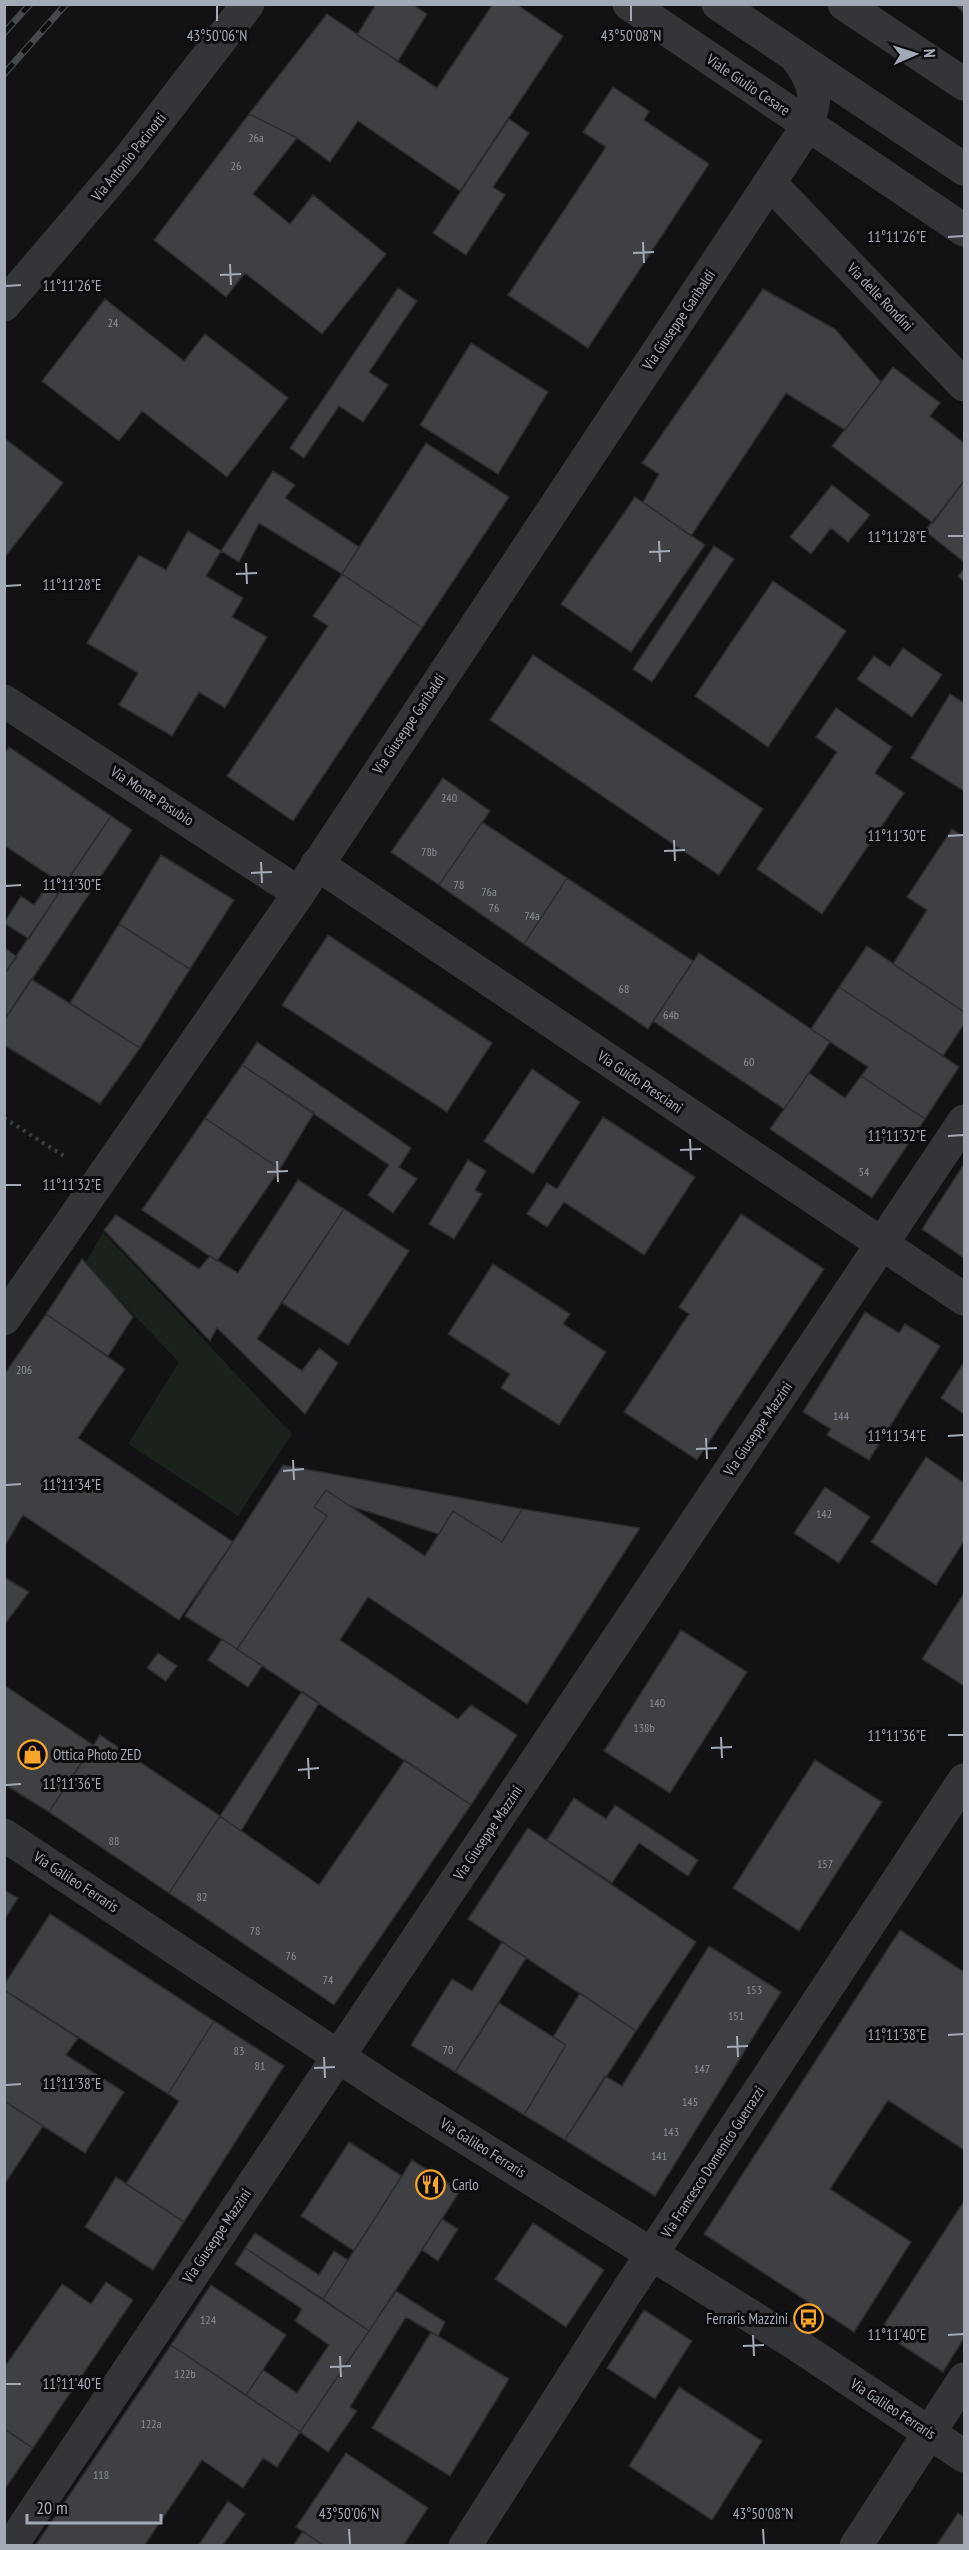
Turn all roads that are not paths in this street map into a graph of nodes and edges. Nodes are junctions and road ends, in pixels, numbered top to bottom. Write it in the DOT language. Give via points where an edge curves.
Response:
graph roads {
  1 [pos="248,4"];
  2 [pos="629,4"];
  3 [pos="718,4"];
  4 [pos="844,4"];
  5 [pos="794,55"];
  6 [pos="964,84"];
  7 [pos="807,124"];
  8 [pos="964,169"];
  9 [pos="770,183"];
  10 [pos="964,230"];
  11 [pos="4,305"];
  12 [pos="964,385"];
  13 [pos="4,701"];
  14 [pos="317,864"];
  15 [pos="299,892"];
  16 [pos="964,1121"];
  17 [pos="882,1244"];
  18 [pos="964,1299"];
  19 [pos="4,1319"];
  20 [pos="964,1780"];
  21 [pos="4,1835"];
  22 [pos="339,2055"];
  23 [pos="652,2254"];
  24 [pos="964,2379"];
  25 [pos="930,2433"];
  26 [pos="964,2456"];
  27 [pos="11,2546"];
  28 [pos="465,2546"];
  29 [pos="856,2546"];
  1 -- 11 [label="street, Via Antonio Pacinotti" via="127,161"];
  2 -- 7 [label="street, Viale Giulio Cesare"];
  3 -- 5 [label="street, Viale Giulio Cesare"];
  4 -- 6 [label="street"];
  5 -- 7 [label="street, Viale Giulio Cesare" via="813,84 815,98"];
  5 -- 8 [label="street, Viale Giulio Cesare"];
  7 -- 9 [label="street, Via Giuseppe Garibaldi"];
  7 -- 10 [label="street, Viale Giulio Cesare"];
  9 -- 12 [label="street, Via delle Rondini"];
  9 -- 14 [label="street, Via Giuseppe Garibaldi"];
  13 -- 15 [label="street, Via Monte Pasubio"];
  14 -- 15 [label="street, Via Giuseppe Garibaldi"];
  14 -- 17 [label="street, Via Guido Presciani"];
  15 -- 19 [label="street, Via Giuseppe Garibaldi"];
  16 -- 17 [label="street, Via Giuseppe Mazzini"];
  17 -- 18 [label="street, Via Guido Presciani"];
  17 -- 22 [label="street, Via Giuseppe Mazzini"];
  20 -- 23 [label="street, Via Francesco Domenico Guerrazzi"];
  21 -- 22 [label="street, Via Galileo Ferraris"];
  22 -- 23 [label="street, Via Galileo Ferraris"];
  22 -- 27 [label="street, Via Giuseppe Mazzini"];
  23 -- 25 [label="street, Via Galileo Ferraris"];
  23 -- 28 [label="street, Via Francesco Domenico Guerrazzi"];
  24 -- 25 [label="street"];
  25 -- 26 [label="street, Via Galileo Ferraris"];
  25 -- 29 [label="street"];
}
